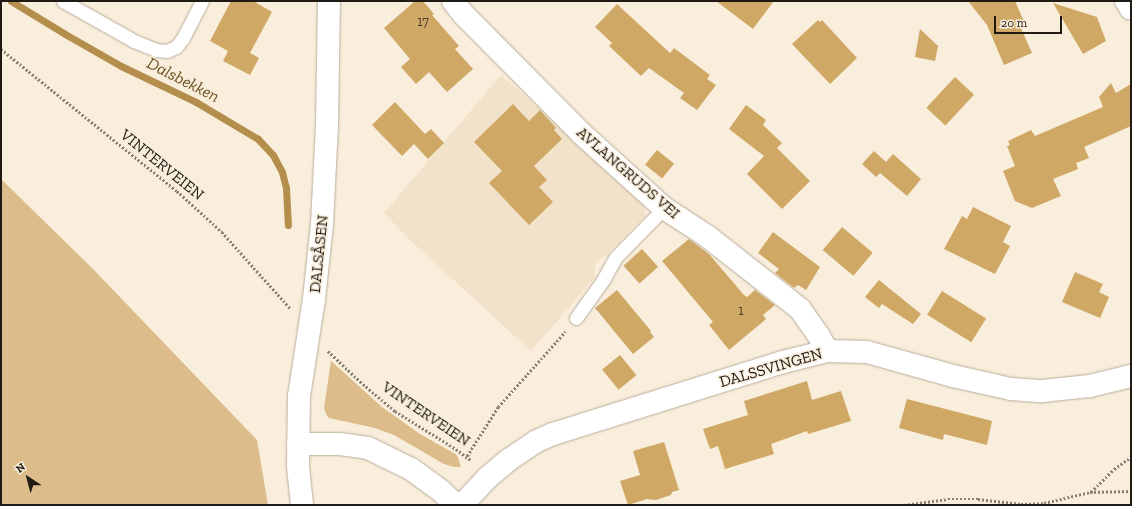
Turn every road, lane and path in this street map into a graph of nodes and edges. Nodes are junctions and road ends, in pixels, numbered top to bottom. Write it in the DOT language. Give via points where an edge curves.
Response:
graph roads {
  1 [pos="63,1"];
  2 [pos="202,1"];
  3 [pos="329,1"];
  4 [pos="453,1"];
  5 [pos="1126,1"];
  6 [pos="1131,9"];
  7 [pos="1,49"];
  8 [pos="664,208"];
  9 [pos="296,314"];
  10 [pos="576,318"];
  11 [pos="328,351"];
  12 [pos="827,351"];
  13 [pos="1131,376"];
  14 [pos="298,444"];
  15 [pos="467,456"];
  16 [pos="1131,457"];
  17 [pos="477,465"];
  18 [pos="1131,491"];
  19 [pos="1090,492"];
  20 [pos="302,505"];
  21 [pos="456,505"];
  22 [pos="462,505"];
  23 [pos="904,505"];
  1 -- 2 [label="lane" via="134,41 156,50 168,51 176,47 183,38"];
  3 -- 14 [label="street, DALSÅSEN" via="322,224 314,299 299,396"];
  4 -- 8 [label="street, AVLANGRUDS VEI" via="582,134"];
  5 -- 6 [label="street"];
  7 -- 9 [label="path, VINTERVEIEN" via="177,191 222,232"];
  8 -- 10 [label="lane" via="616,257"];
  8 -- 12 [label="street, AVLANGRUDS VEI" via="707,236 786,296 800,309"];
  10 -- 15 [label="path" via="498,407"];
  11 -- 15 [label="path, VINTERVEIEN" via="395,411"];
  12 -- 13 [label="street, DALSSVINGEN" via="867,352 1011,389 1042,391 1090,386"];
  12 -- 22 [label="street, DALSSVINGEN" via="783,362 553,434 510,459 487,478"];
  14 -- 20 [label="street, DALSÅSEN"];
  14 -- 21 [label="street" via="340,444 368,448 411,469"];
  15 -- 17 [label="path, VINTERVEIEN"];
  16 -- 19 [label="path"];
  18 -- 19 [label="path"];
  19 -- 23 [label="path" via="1044,503 948,499"];
}
